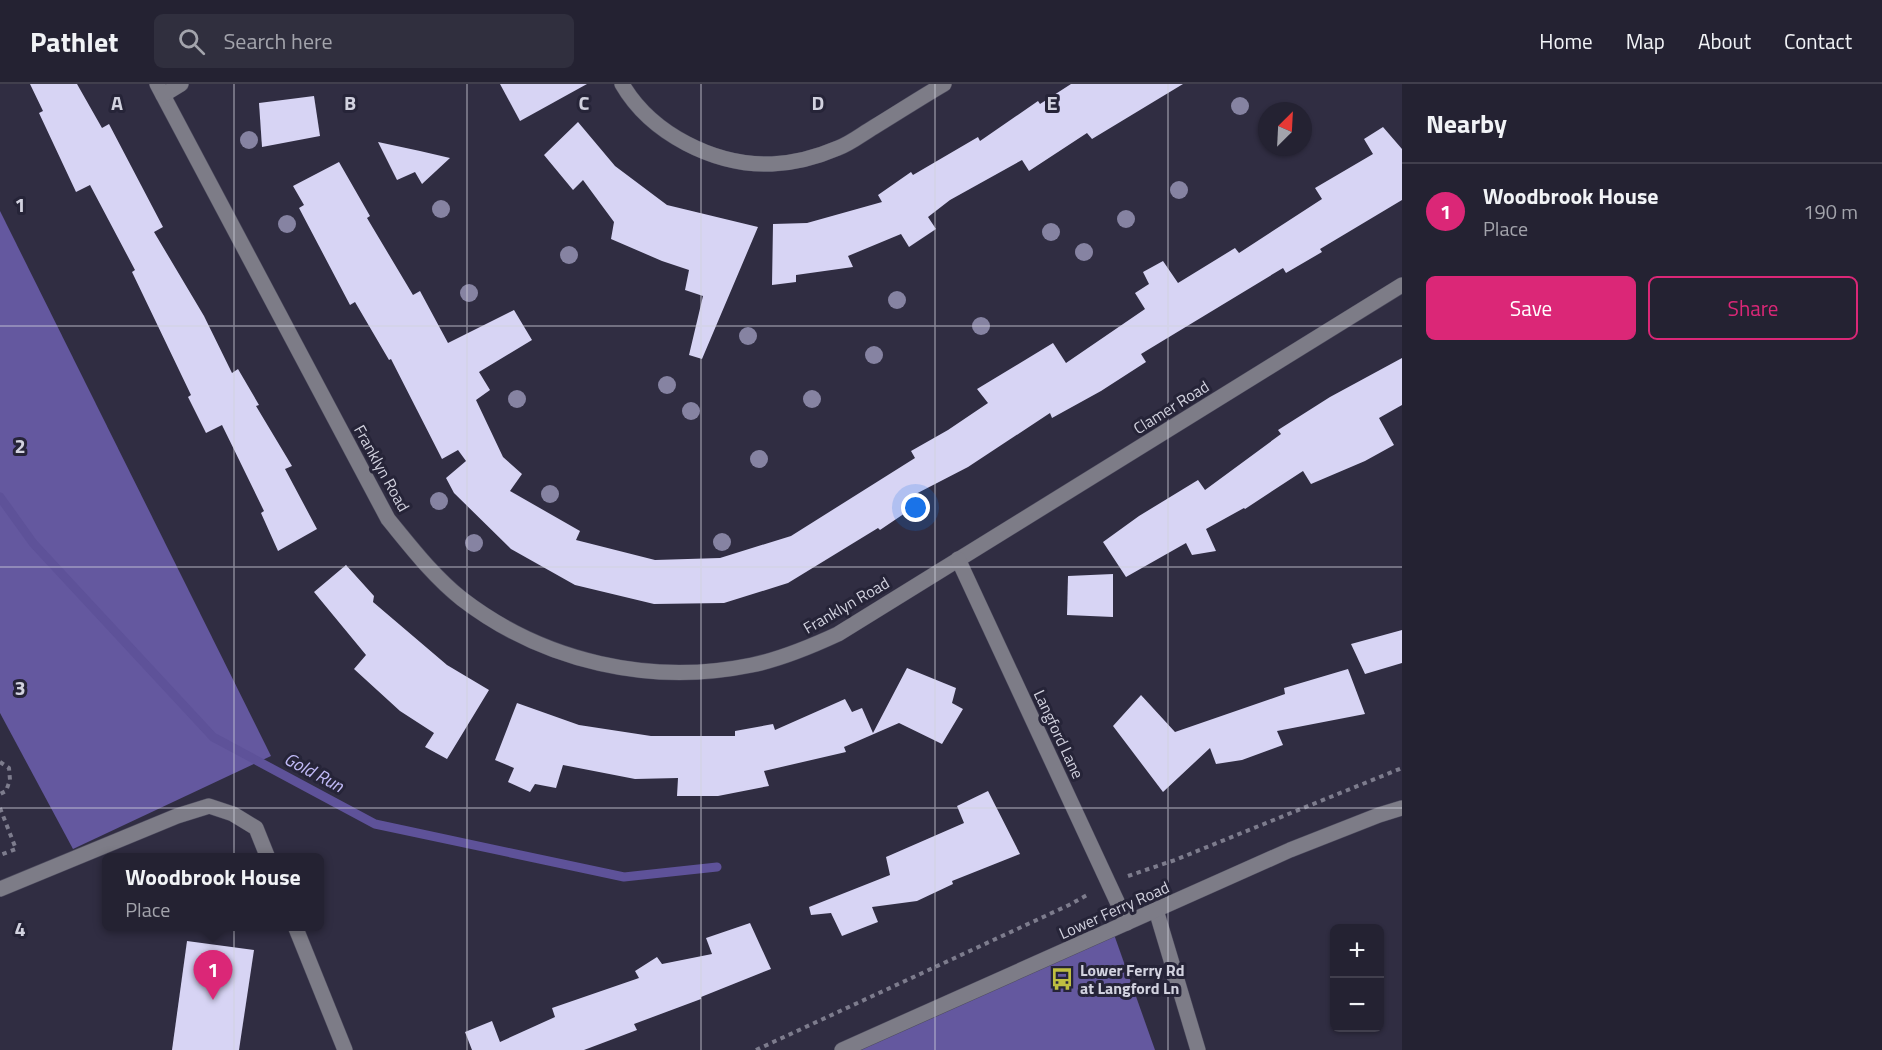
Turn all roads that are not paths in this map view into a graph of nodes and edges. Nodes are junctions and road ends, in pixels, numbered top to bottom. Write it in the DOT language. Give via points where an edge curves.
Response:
graph roads {
  1 [pos="181,84"];
  2 [pos="622,84"];
  3 [pos="944,84"];
  4 [pos="160,90"];
  5 [pos="1402,285"];
  6 [pos="958,559"];
  7 [pos="1402,808"];
  8 [pos="266,853"];
  9 [pos="0,889"];
  10 [pos="1156,910"];
  11 [pos="1127,923"];
  12 [pos="297,931"];
  13 [pos="345,1050"];
  14 [pos="842,1050"];
  15 [pos="1198,1050"];
  1 -- 4 [label="street"];
  2 -- 3 [label="street" via="645,113 672,136 733,161 772,164 807,159 841,147"];
  4 -- 6 [label="street, Franklyn Road" via="388,519 422,562 462,598 507,629 551,650 603,665 657,673 712,672 753,665 838,634"];
  5 -- 6 [label="street, Clamer Road"];
  6 -- 11 [label="street, Langford Lane"];
  7 -- 10 [label="street, Lower Ferry Road" via="1290,850"];
  8 -- 9 [label="street" via="256,828 233,814 208,806"];
  10 -- 11 [label="street, Lower Ferry Road"];
  10 -- 15 [label="street"];
  11 -- 14 [label="street, Lower Ferry Road"];
  12 -- 13 [label="street"];
}
